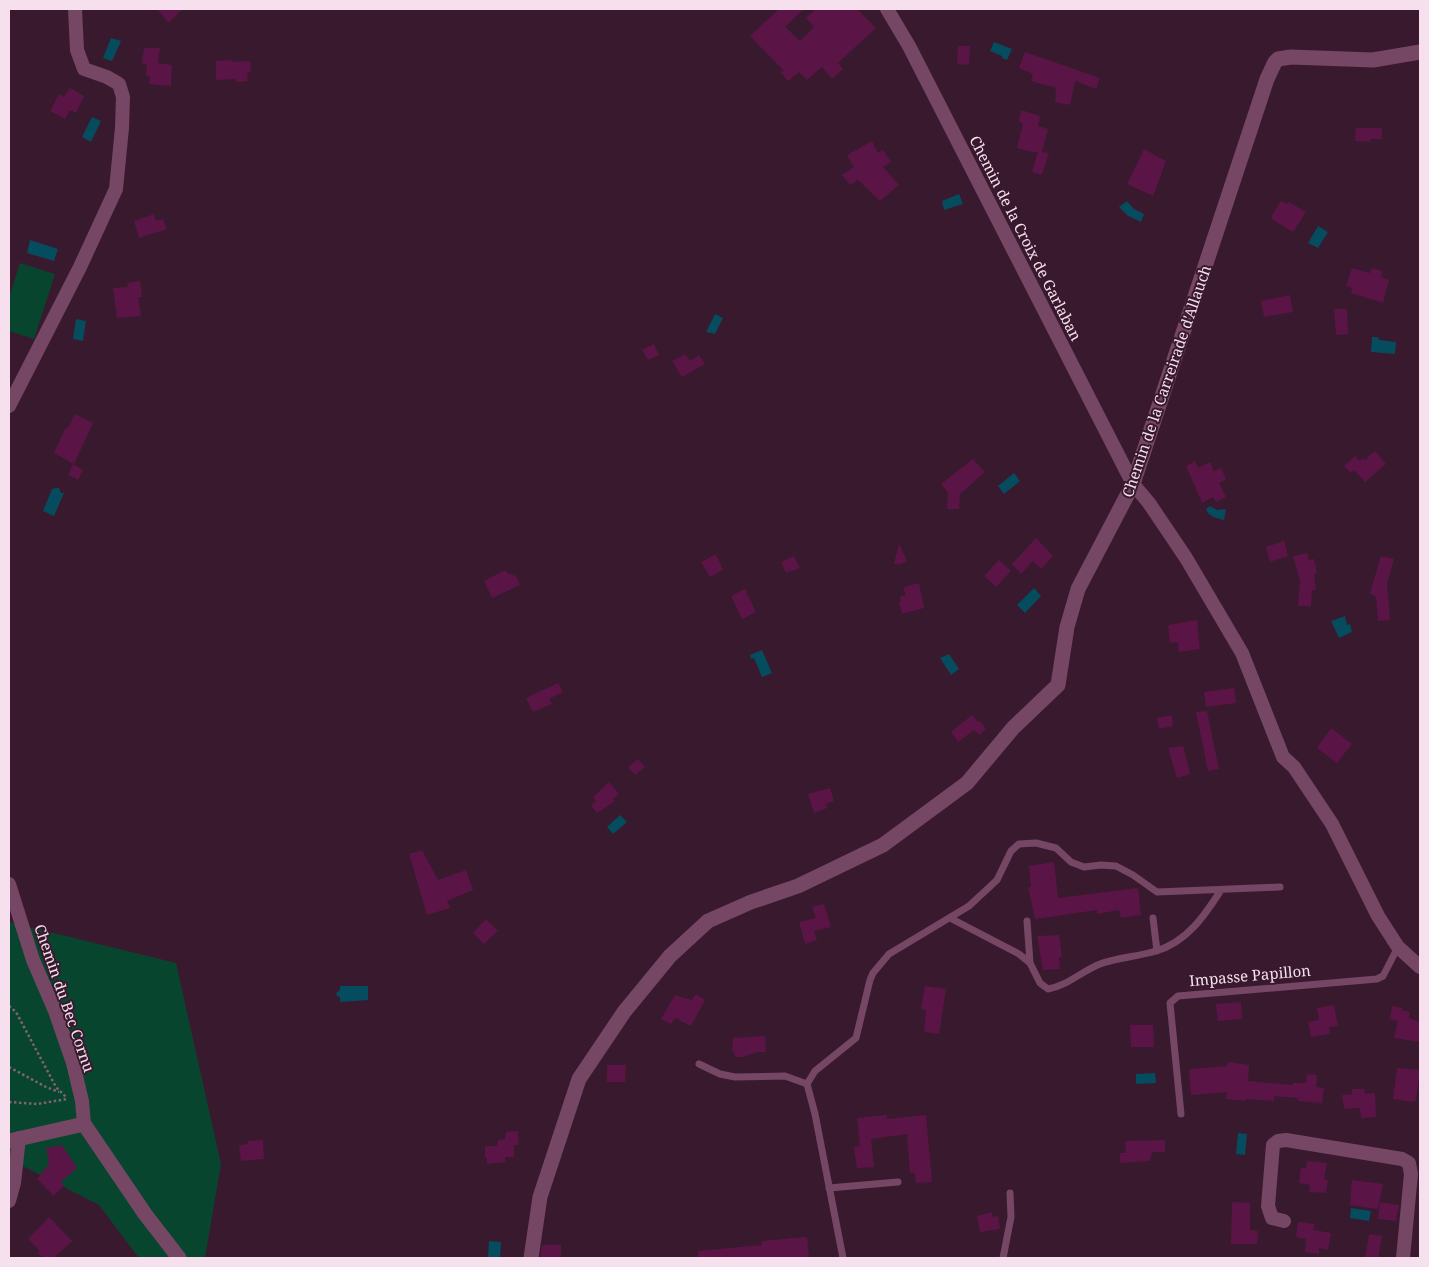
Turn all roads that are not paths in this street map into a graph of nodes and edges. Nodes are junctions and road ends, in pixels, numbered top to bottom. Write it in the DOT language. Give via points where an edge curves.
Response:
graph roads {
  1 [pos="75,9"];
  2 [pos="887,9"];
  3 [pos="1420,52"];
  4 [pos="9,406"];
  5 [pos="1133,484"];
  6 [pos="9,884"];
  7 [pos="1280,886"];
  8 [pos="1221,890"];
  9 [pos="950,918"];
  10 [pos="1153,918"];
  11 [pos="1027,921"];
  12 [pos="1398,947"];
  13 [pos="1157,951"];
  14 [pos="1030,963"];
  15 [pos="1420,967"];
  16 [pos="699,1064"];
  17 [pos="807,1084"];
  18 [pos="1181,1114"];
  19 [pos="84,1124"];
  20 [pos="14,1139"];
  21 [pos="898,1182"];
  22 [pos="829,1188"];
  23 [pos="1010,1193"];
  24 [pos="9,1201"];
  25 [pos="1284,1221"];
  26 [pos="178,1258"];
  27 [pos="531,1258"];
  28 [pos="843,1258"];
  29 [pos="1003,1258"];
  30 [pos="1403,1258"];
  1 -- 4 [label="street" via="77,50 84,69 119,84 123,97 116,189"];
  2 -- 5 [label="street, Chemin de la Croix de Garlaban" via="909,46"];
  3 -- 5 [label="street, Chemin de la Carreirade d'Allauch" via="1373,60 1291,57 1275,62"];
  5 -- 12 [label="street, Chemin de la Croix de Garlaban" via="1186,558 1242,653 1283,757 1294,767 1332,824 1378,916"];
  5 -- 27 [label="street, Chemin de la Carreirade d'Allauch" via="1078,589 1067,627 1058,685 1013,728 967,783 883,845 798,886 708,921 670,956 624,1012 579,1079 540,1197"];
  6 -- 19 [label="street, Chemin du Bec Cornu" via="33,960 73,1064"];
  7 -- 8 [label="lane"];
  8 -- 9 [label="lane" via="1157,892 1116,866 1084,867 1071,862 1056,848 1036,843 1019,844 1011,851 997,880 969,906"];
  8 -- 13 [label="lane" via="1204,917 1182,938"];
  9 -- 14 [label="lane"];
  9 -- 17 [label="lane" via="889,954 870,980 856,1038 815,1071"];
  10 -- 13 [label="lane"];
  11 -- 14 [label="lane"];
  12 -- 15 [label="street, Chemin de la Croix de Garlaban"];
  12 -- 18 [label="lane, Impasse Papillon" via="1383,976 1377,979 1178,996 1170,1003"];
  13 -- 14 [label="lane" via="1110,960 1048,989 1040,983"];
  16 -- 17 [label="lane" via="735,1077 786,1076"];
  17 -- 22 [label="lane"];
  19 -- 20 [label="street"];
  19 -- 26 [label="street"];
  20 -- 24 [label="street" via="14,1183"];
  21 -- 22 [label="lane"];
  22 -- 28 [label="lane"];
  23 -- 29 [label="lane" via="1011,1218"];
  25 -- 30 [label="street" via="1272,1218 1268,1206 1272,1146 1278,1141 1402,1159 1409,1163 1411,1174"];
}
